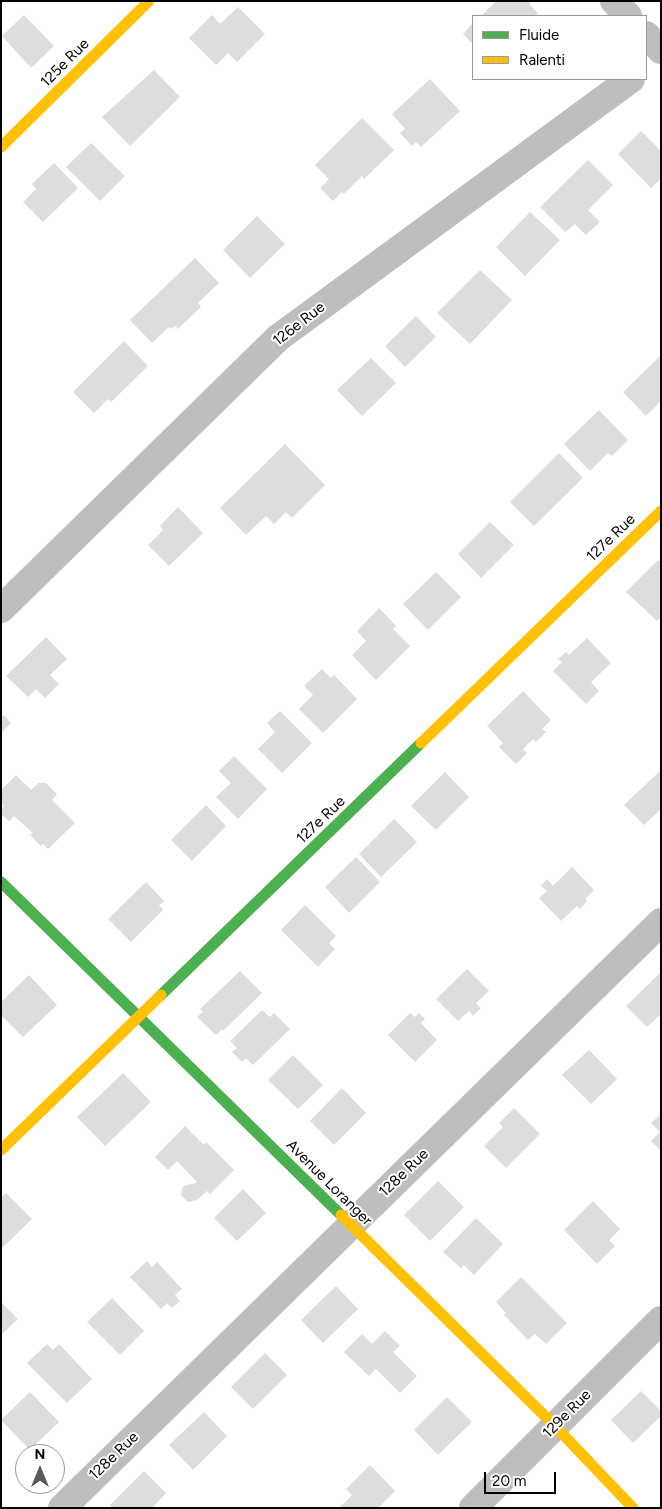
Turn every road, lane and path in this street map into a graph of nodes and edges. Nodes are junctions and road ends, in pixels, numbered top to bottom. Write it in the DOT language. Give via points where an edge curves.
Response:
graph roads {
  1 [pos="149,1"];
  2 [pos="614,1"];
  3 [pos="627,15"];
  4 [pos="647,36"];
  5 [pos="661,50"];
  6 [pos="661,57"];
  7 [pos="647,67"];
  8 [pos="630,80"];
  9 [pos="1,147"];
  10 [pos="661,511"];
  11 [pos="1,609"];
  12 [pos="1,882"];
  13 [pos="661,922"];
  14 [pos="139,1016"];
  15 [pos="1,1150"];
  16 [pos="351,1225"];
  17 [pos="661,1320"];
  18 [pos="555,1426"];
  19 [pos="62,1508"];
  20 [pos="474,1508"];
  21 [pos="633,1508"];
  1 -- 9 [label="street, 125e Rue"];
  2 -- 3 [label="street"];
  4 -- 5 [label="street"];
  6 -- 7 [label="street"];
  8 -- 11 [label="street, 126e Rue" via="278,338"];
  10 -- 14 [label="street, 127e Rue"];
  12 -- 14 [label="street, Avenue Loranger"];
  13 -- 16 [label="street, 128e Rue"];
  14 -- 15 [label="street, 127e Rue"];
  14 -- 16 [label="street, Avenue Loranger"];
  16 -- 18 [label="street, Avenue Loranger"];
  16 -- 19 [label="street, 128e Rue"];
  17 -- 18 [label="street, 129e Rue"];
  18 -- 20 [label="street, 129e Rue"];
  18 -- 21 [label="street, Avenue Loranger"];
}
